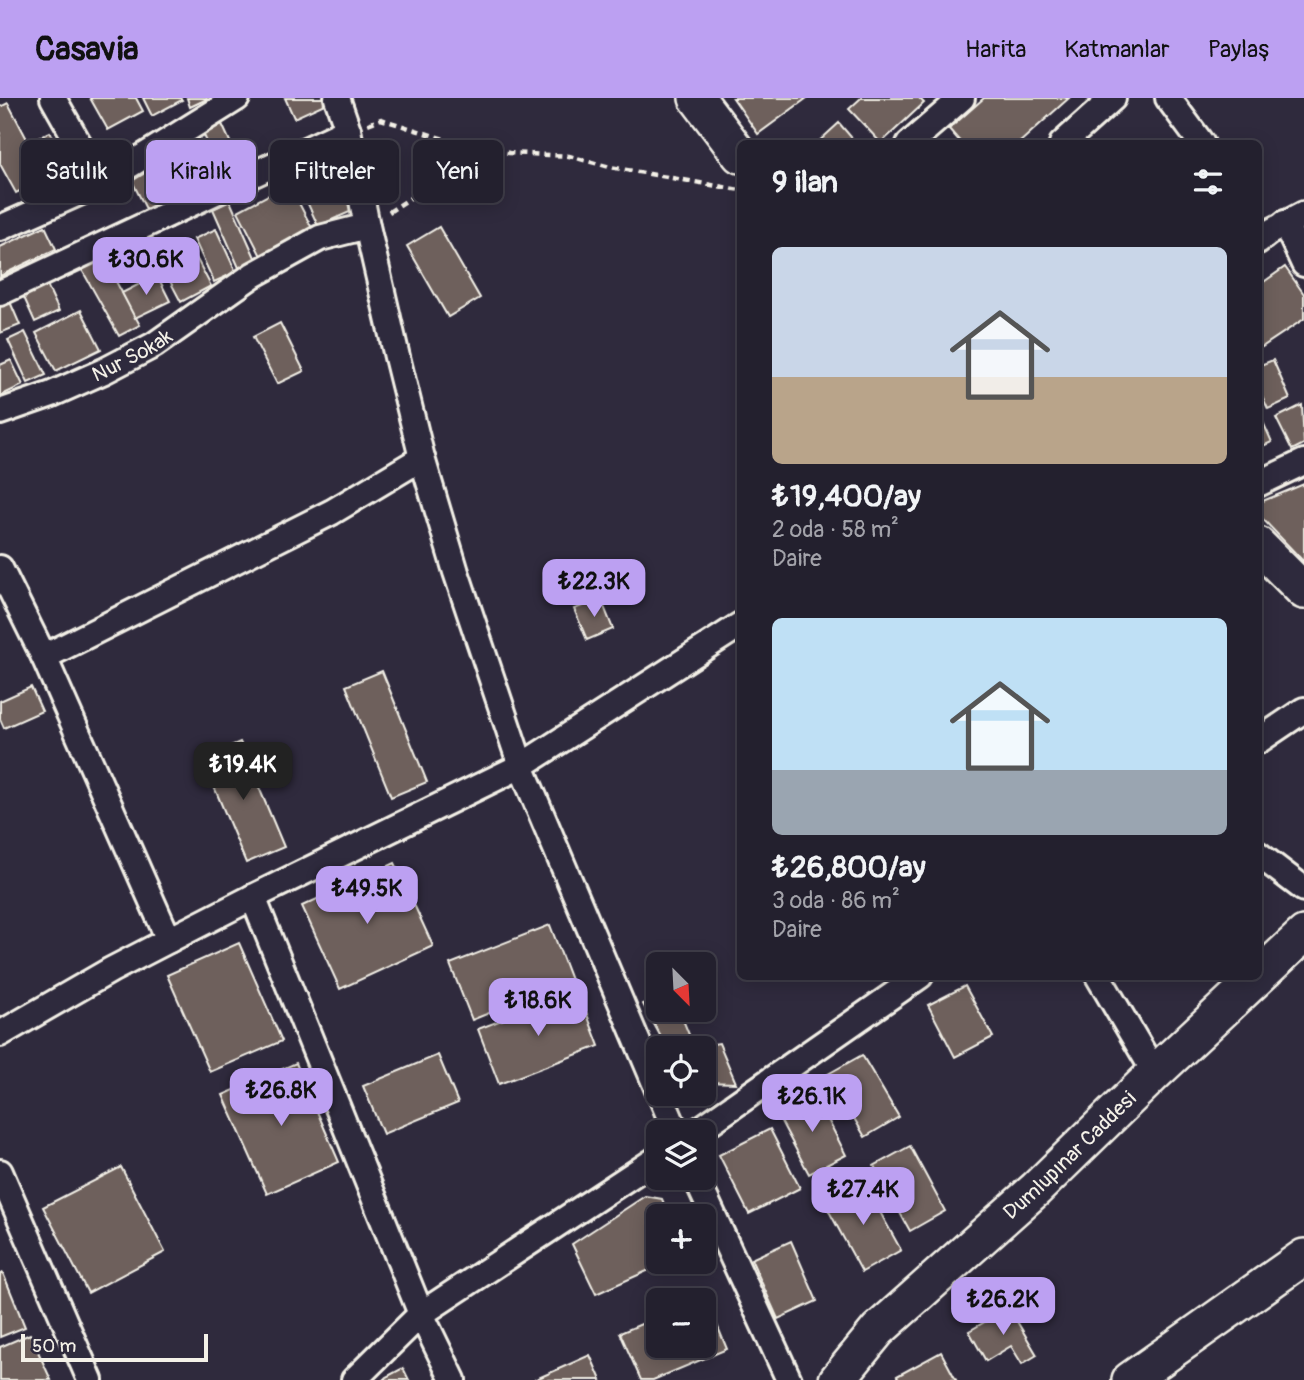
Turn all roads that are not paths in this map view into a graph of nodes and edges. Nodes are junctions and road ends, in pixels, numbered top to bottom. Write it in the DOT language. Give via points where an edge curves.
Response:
graph roads {
  1 [pos="53,98"];
  2 [pos="237,98"];
  3 [pos="337,98"];
  4 [pos="697,98"];
  5 [pos="962,98"];
  6 [pos="1113,98"];
  7 [pos="1168,98"];
  8 [pos="348,130"];
  9 [pos="77,140"];
  10 [pos="914,140"];
  11 [pos="1066,140"];
  12 [pos="1199,140"];
  13 [pos="737,151"];
  14 [pos="132,164"];
  15 [pos="56,203"];
  16 [pos="367,226"];
  17 [pos="1275,226"];
  18 [pos="0,228"];
  19 [pos="1304,264"];
  20 [pos="0,293"];
  21 [pos="0,412"];
  22 [pos="422,458"];
  23 [pos="1304,462"];
  24 [pos="1262,482"];
  25 [pos="1262,549"];
  26 [pos="0,568"];
  27 [pos="1304,591"];
  28 [pos="9,606"];
  29 [pos="737,627"];
  30 [pos="44,657"];
  31 [pos="1304,710"];
  32 [pos="1262,738"];
  33 [pos="521,766"];
  34 [pos="1262,857"];
  35 [pos="1304,889"];
  36 [pos="253,897"];
  37 [pos="1304,934"];
  38 [pos="169,940"];
  39 [pos="1262,973"];
  40 [pos="914,980"];
  41 [pos="1100,980"];
  42 [pos="1255,980"];
  43 [pos="0,1034"];
  44 [pos="646,1061"];
  45 [pos="1155,1073"];
  46 [pos="713,1120"];
  47 [pos="646,1166"];
  48 [pos="0,1172"];
  49 [pos="702,1190"];
  50 [pos="1304,1257"];
  51 [pos="421,1314"];
  52 [pos="90,1380"];
  53 [pos="354,1380"];
  54 [pos="453,1380"];
  55 [pos="789,1380"];
  56 [pos="837,1380"];
  57 [pos="1130,1380"];
  1 -- 9 [label="street"];
  2 -- 14 [label="street"];
  3 -- 8 [label="street"];
  4 -- 13 [label="street"];
  5 -- 10 [label="street"];
  6 -- 11 [label="street"];
  7 -- 12 [label="street"];
  8 -- 16 [label="street"];
  8 -- 20 [label="street"];
  15 -- 18 [label="street"];
  16 -- 21 [label="street, Nur Sokak" via="320,238 253,275 154,345 52,394"];
  16 -- 22 [label="street"];
  17 -- 19 [label="street"];
  22 -- 30 [label="street" via="332,512"];
  22 -- 33 [label="street"];
  23 -- 24 [label="street"];
  25 -- 27 [label="street"];
  26 -- 28 [label="street"];
  28 -- 30 [label="street"];
  29 -- 33 [label="street"];
  30 -- 38 [label="street"];
  31 -- 32 [label="street"];
  33 -- 36 [label="street"];
  33 -- 44 [label="street"];
  34 -- 35 [label="street"];
  36 -- 38 [label="street"];
  36 -- 51 [label="street"];
  37 -- 39 [label="street, Dumlupınar Caddesi"];
  38 -- 43 [label="street"];
  40 -- 46 [label="street"];
  41 -- 45 [label="street"];
  42 -- 45 [label="street, Dumlupınar Caddesi"];
  45 -- 56 [label="street, Dumlupınar Caddesi" via="1036,1189 878,1330"];
  47 -- 51 [label="street"];
  48 -- 52 [label="street"];
  49 -- 55 [label="street"];
  50 -- 57 [label="street"];
  51 -- 53 [label="street"];
  51 -- 54 [label="street"];
}
